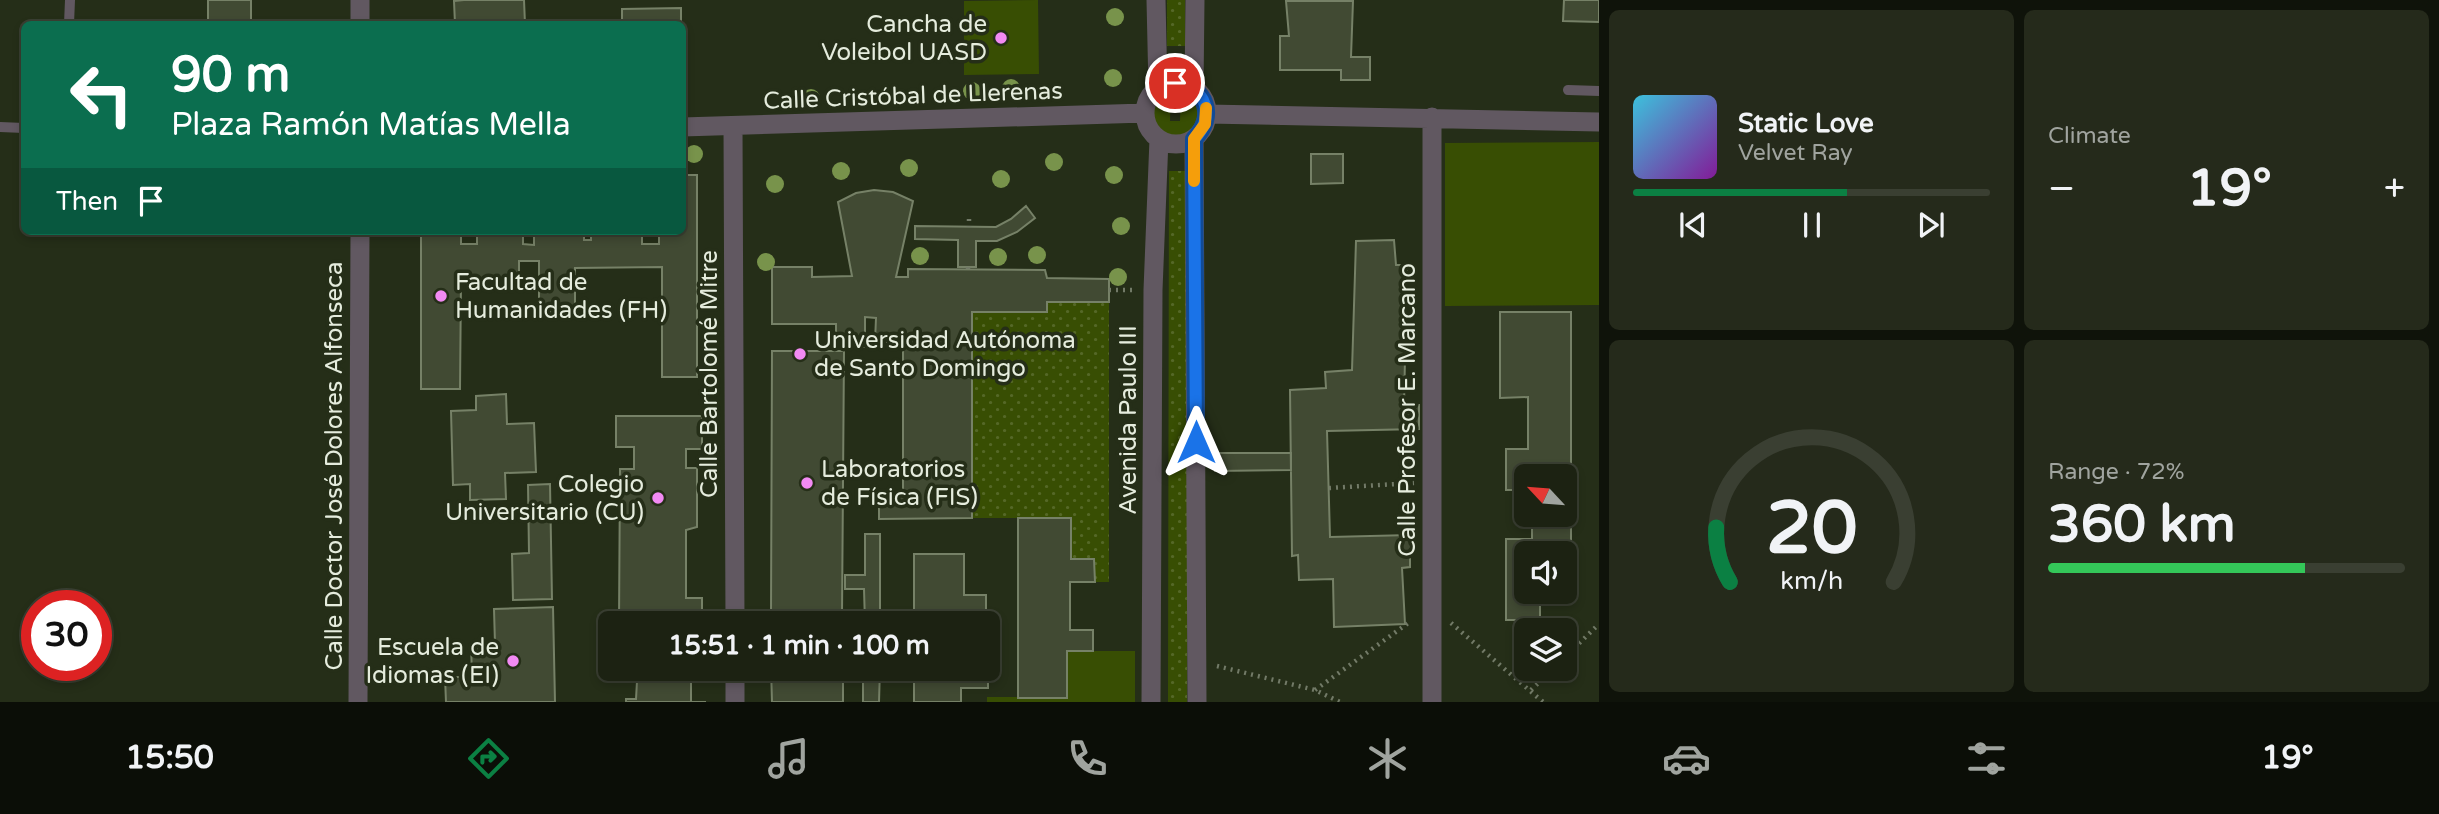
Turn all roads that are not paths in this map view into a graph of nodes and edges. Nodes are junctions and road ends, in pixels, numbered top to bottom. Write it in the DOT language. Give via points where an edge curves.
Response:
graph roads {
  1 [pos="70,0"];
  2 [pos="360,0"];
  3 [pos="1156,0"];
  4 [pos="1195,0"];
  5 [pos="69,21"];
  6 [pos="360,21"];
  7 [pos="1194,88"];
  8 [pos="1158,89"];
  9 [pos="1568,90"];
  10 [pos="1599,91"];
  11 [pos="1145,113"];
  12 [pos="1207,114"];
  13 [pos="1432,117"];
  14 [pos="1599,122"];
  15 [pos="733,126"];
  16 [pos="0,127"];
  17 [pos="686,127"];
  18 [pos="21,128"];
  19 [pos="1159,139"];
  20 [pos="1194,139"];
  21 [pos="359,235"];
  22 [pos="734,611"];
  23 [pos="735,681"];
  24 [pos="358,702"];
  25 [pos="735,702"];
  26 [pos="1151,702"];
  27 [pos="1197,702"];
  28 [pos="1432,702"];
  1 -- 5 [label="lane"];
  2 -- 6 [label="street"];
  3 -- 8 [label="street"];
  4 -- 7 [label="street"];
  7 -- 8 [label="street" via="1175,83"];
  7 -- 12 [label="street" via="1206,104"];
  8 -- 11 [label="street"];
  9 -- 10 [label="lane"];
  11 -- 15 [label="street, Calle Cristóbal de Llerenas"];
  11 -- 19 [label="street" via="1149,128"];
  12 -- 13 [label="street"];
  12 -- 20 [label="street"];
  13 -- 14 [label="street"];
  13 -- 28 [label="street, Calle Profesor E. Marcano"];
  15 -- 17 [label="street, Calle Cristóbal de Llerenas"];
  15 -- 22 [label="street, Calle Bartolomé Mitre"];
  16 -- 18 [label="lane"];
  19 -- 20 [label="street" via="1176,144"];
  19 -- 26 [label="street, Avenida Paulo III" via="1153,290"];
  20 -- 27 [label="street"];
  21 -- 24 [label="street, Calle Doctor José Dolores Alfonseca"];
  23 -- 25 [label="street"];
}
